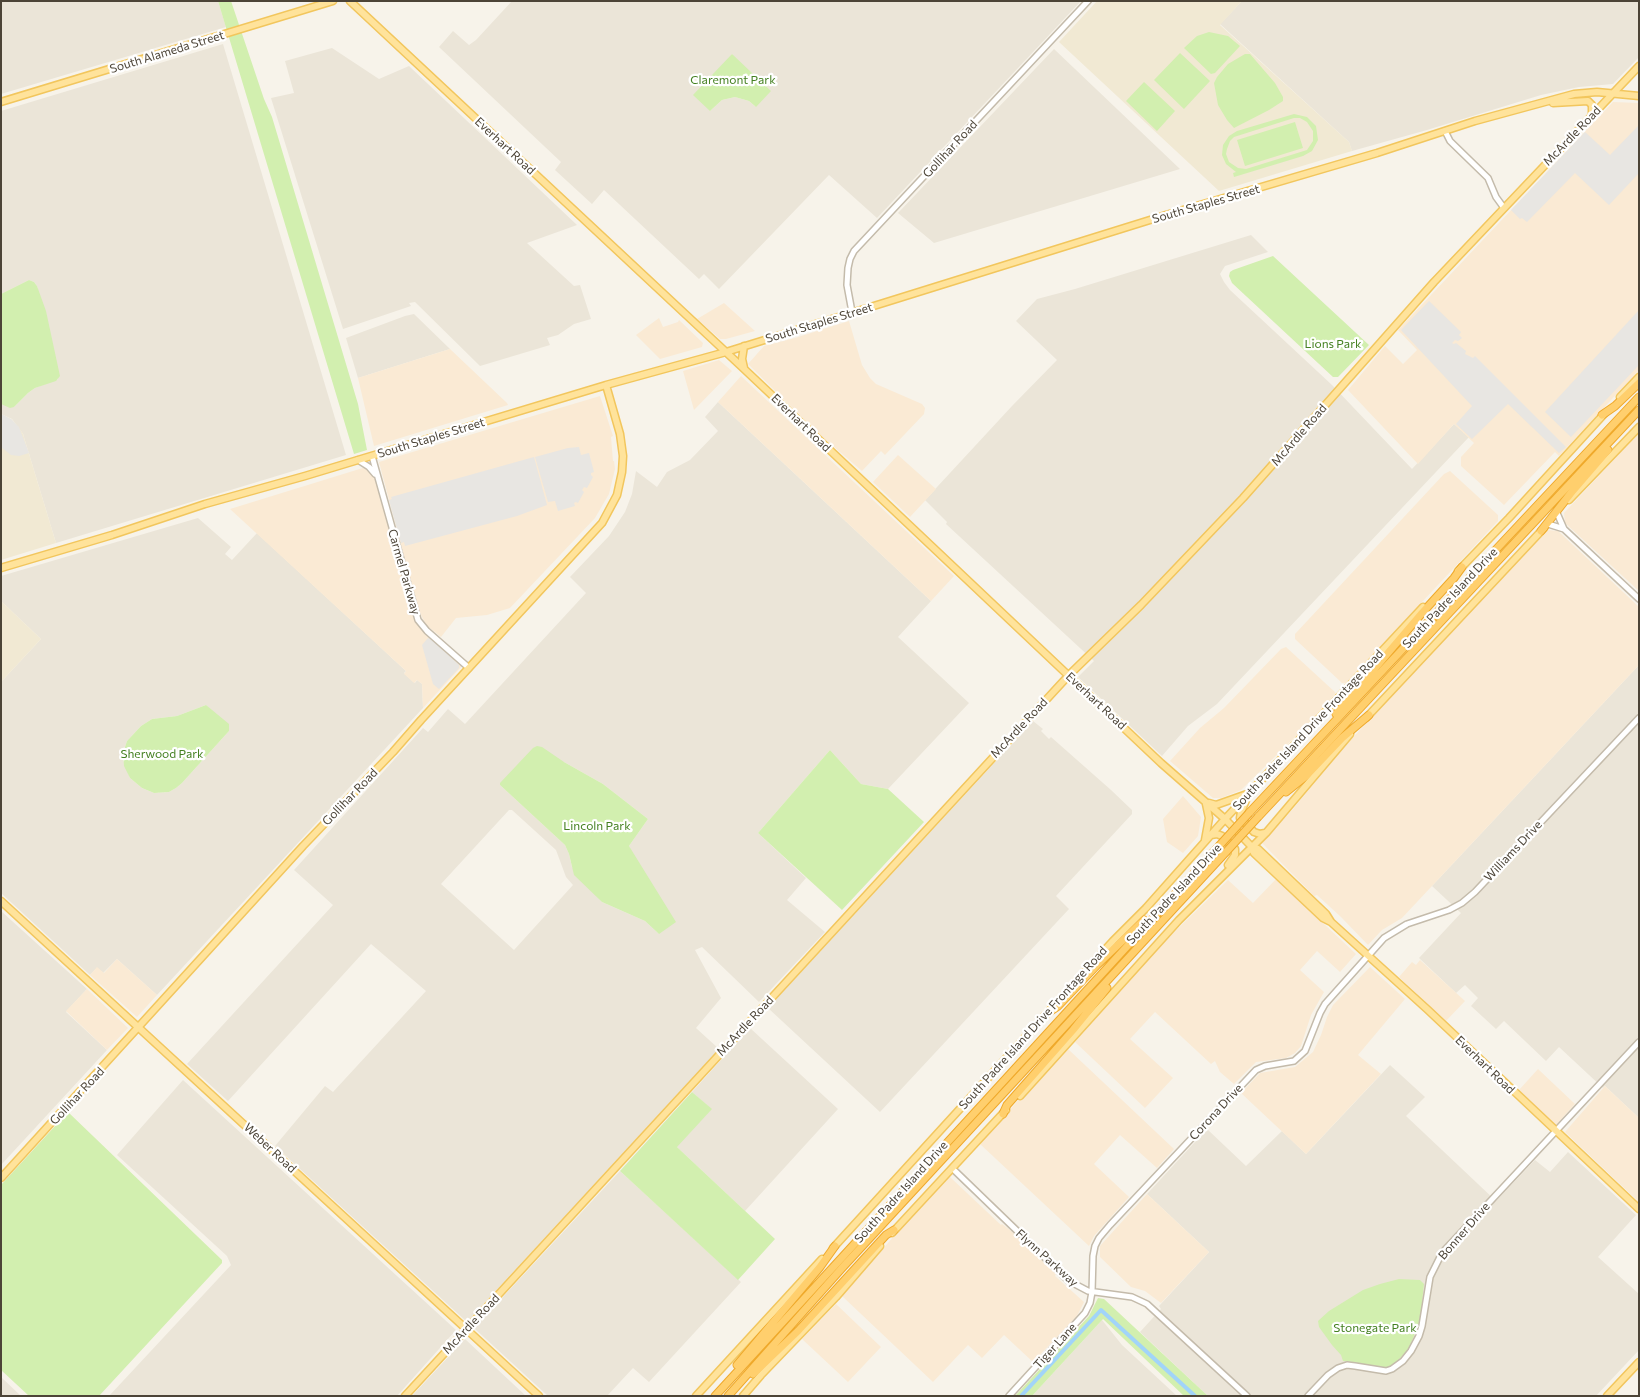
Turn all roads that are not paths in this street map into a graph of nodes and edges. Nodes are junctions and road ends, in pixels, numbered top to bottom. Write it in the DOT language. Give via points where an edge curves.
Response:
graph roads {
  1 [pos="333,1"];
  2 [pos="350,1"];
  3 [pos="1088,1"];
  4 [pos="1639,66"];
  5 [pos="1613,93"];
  6 [pos="1639,96"];
  7 [pos="1,102"];
  8 [pos="1542,103"];
  9 [pos="1592,116"];
  10 [pos="1445,131"];
  11 [pos="1504,208"];
  12 [pos="852,312"];
  13 [pos="744,346"];
  14 [pos="726,352"];
  15 [pos="744,369"];
  16 [pos="1639,377"];
  17 [pos="1639,384"];
  18 [pos="606,385"];
  19 [pos="1639,397"];
  20 [pos="1639,410"];
  21 [pos="1602,416"];
  22 [pos="1630,419"];
  23 [pos="1639,427"];
  24 [pos="372,456"];
  25 [pos="358,460"];
  26 [pos="377,476"];
  27 [pos="1557,513"];
  28 [pos="1548,524"];
  29 [pos="1564,528"];
  30 [pos="1541,532"];
  31 [pos="1462,567"];
  32 [pos="1,568"];
  33 [pos="1639,599"];
  34 [pos="469,668"];
  35 [pos="1069,675"];
  36 [pos="1369,715"];
  37 [pos="1639,718"];
  38 [pos="1276,784"];
  39 [pos="1248,794"];
  40 [pos="1206,802"];
  41 [pos="1259,816"];
  42 [pos="1225,819"];
  43 [pos="1266,833"];
  44 [pos="1211,835"];
  45 [pos="1204,842"];
  46 [pos="1251,846"];
  47 [pos="1194,871"];
  48 [pos="1204,894"];
  49 [pos="1,901"];
  50 [pos="1368,956"];
  51 [pos="1115,972"];
  52 [pos="1045,1015"];
  53 [pos="139,1027"];
  54 [pos="1639,1042"];
  55 [pos="1003,1114"];
  56 [pos="1556,1132"];
  57 [pos="953,1169"];
  58 [pos="1,1178"];
  59 [pos="1639,1209"];
  60 [pos="894,1230"];
  61 [pos="835,1246"];
  62 [pos="1092,1292"];
  63 [pos="467,1328"];
  64 [pos="1639,1362"];
  65 [pos="740,1382"];
  66 [pos="405,1396"];
  67 [pos="539,1396"];
  68 [pos="696,1396"];
  69 [pos="713,1396"];
  70 [pos="728,1396"];
  71 [pos="743,1396"];
  72 [pos="1010,1396"];
  73 [pos="1247,1396"];
  74 [pos="1308,1396"];
  75 [pos="1607,1396"];
  1 -- 7 [label="main road, South Alameda Street"];
  2 -- 14 [label="main road, Everhart Road"];
  3 -- 12 [label="street, Gollihar Road" via="854,250 847,285"];
  4 -- 5 [label="main road, McArdle Road"];
  5 -- 6 [label="main road, South Staples Street"];
  5 -- 8 [label="main road, South Staples Street" via="1574,94"];
  5 -- 9 [label="main road, McArdle Road"];
  8 -- 9 [label="main road" via="1588,101 1592,105"];
  8 -- 10 [label="main road, South Staples Street"];
  9 -- 11 [label="main road, McArdle Road"];
  10 -- 11 [label="street" via="1450,141 1488,178"];
  10 -- 12 [label="main road, South Staples Street"];
  11 -- 35 [label="main road, McArdle Road" via="1382,339 1243,498"];
  12 -- 13 [label="main road, South Staples Street"];
  13 -- 14 [label="main road, South Staples Street"];
  13 -- 15 [label="main road"];
  14 -- 15 [label="main road, Everhart Road"];
  14 -- 18 [label="main road, South Staples Street"];
  15 -- 35 [label="main road, Everhart Road"];
  16 -- 21 [label="main road, South Padre Island Drive Frontage Road"];
  17 -- 21 [label="highway"];
  18 -- 24 [label="main road, South Staples Street"];
  18 -- 34 [label="main road, Gollihar Road" via="623,456 620,483 613,504 592,535"];
  19 -- 38 [label="highway, South Padre Island Drive"];
  20 -- 22 [label="highway, South Padre Island Drive"];
  21 -- 31 [label="main road, South Padre Island Drive Frontage Road"];
  22 -- 30 [label="highway"];
  22 -- 41 [label="highway, South Padre Island Drive"];
  23 -- 27 [label="main road"];
  24 -- 25 [label="main road, South Staples Street"];
  24 -- 26 [label="street, Carmel Parkway"];
  25 -- 26 [label="street"];
  25 -- 32 [label="main road, South Staples Street"];
  26 -- 34 [label="street, Carmel Parkway" via="418,620"];
  27 -- 28 [label="main road"];
  27 -- 29 [label="street"];
  28 -- 29 [label="street"];
  28 -- 30 [label="main road"];
  29 -- 33 [label="street"];
  30 -- 36 [label="main road"];
  31 -- 38 [label="highway"];
  31 -- 39 [label="main road, South Padre Island Drive Frontage Road"];
  34 -- 53 [label="main road, Gollihar Road"];
  35 -- 40 [label="main road, Everhart Road"];
  35 -- 63 [label="main road, McArdle Road"];
  36 -- 41 [label="highway"];
  36 -- 43 [label="main road" via="1334,751"];
  37 -- 50 [label="street, Williams Drive" via="1475,892 1449,910 1407,924 1392,933"];
  38 -- 47 [label="highway, South Padre Island Drive, bridge"];
  39 -- 40 [label="main road" via="1216,805"];
  39 -- 42 [label="main road, South Padre Island Drive Frontage Road"];
  39 -- 43 [label="main road" via="1240,818 1254,832"];
  40 -- 42 [label="main road, Everhart Road"];
  40 -- 45 [label="main road" via="1209,818"];
  41 -- 51 [label="highway, South Padre Island Drive, bridge"];
  42 -- 44 [label="main road, South Padre Island Drive Frontage Road"];
  42 -- 46 [label="main road, Everhart Road"];
  43 -- 46 [label="main road"];
  44 -- 45 [label="main road, South Padre Island Drive Frontage Road"];
  44 -- 48 [label="main road" via="1222,836 1236,852"];
  45 -- 52 [label="main road, South Padre Island Drive Frontage Road"];
  46 -- 48 [label="main road"];
  46 -- 50 [label="main road, Everhart Road" via="1264,854"];
  47 -- 52 [label="highway" via="1179,881 1143,921 1058,1006"];
  47 -- 69 [label="highway, South Padre Island Drive"];
  48 -- 55 [label="main road"];
  49 -- 53 [label="main road, Weber Road"];
  50 -- 56 [label="main road, Everhart Road"];
  50 -- 62 [label="street, Corona Drive" via="1322,1008 1305,1051 1294,1060 1256,1070 1099,1238 1094,1246"];
  51 -- 55 [label="highway" via="1111,983 1089,1011 1006,1105"];
  51 -- 65 [label="highway, South Padre Island Drive"];
  52 -- 61 [label="main road, South Padre Island Drive Frontage Road"];
  53 -- 58 [label="main road, Gollihar Road"];
  53 -- 63 [label="main road, Weber Road"];
  54 -- 56 [label="street, Bonner Drive"];
  55 -- 57 [label="main road"];
  56 -- 59 [label="main road, Everhart Road"];
  56 -- 74 [label="street, Bonner Drive" via="1442,1253 1430,1276 1419,1336 1403,1361 1386,1371 1347,1365 1338,1368"];
  57 -- 60 [label="main road"];
  57 -- 62 [label="street, Flynn Parkway" via="1069,1280"];
  60 -- 65 [label="highway" via="798,1331 751,1376"];
  60 -- 71 [label="main road"];
  61 -- 68 [label="main road, South Padre Island Drive Frontage Road"];
  61 -- 69 [label="highway"];
  62 -- 72 [label="street, Tiger Lane" via="1085,1313"];
  62 -- 73 [label="street, Flynn Parkway" via="1132,1297 1147,1304"];
  63 -- 66 [label="main road, McArdle Road"];
  63 -- 67 [label="main road, Weber Road"];
  64 -- 75 [label="main road"];
  65 -- 70 [label="highway, South Padre Island Drive"];
}
